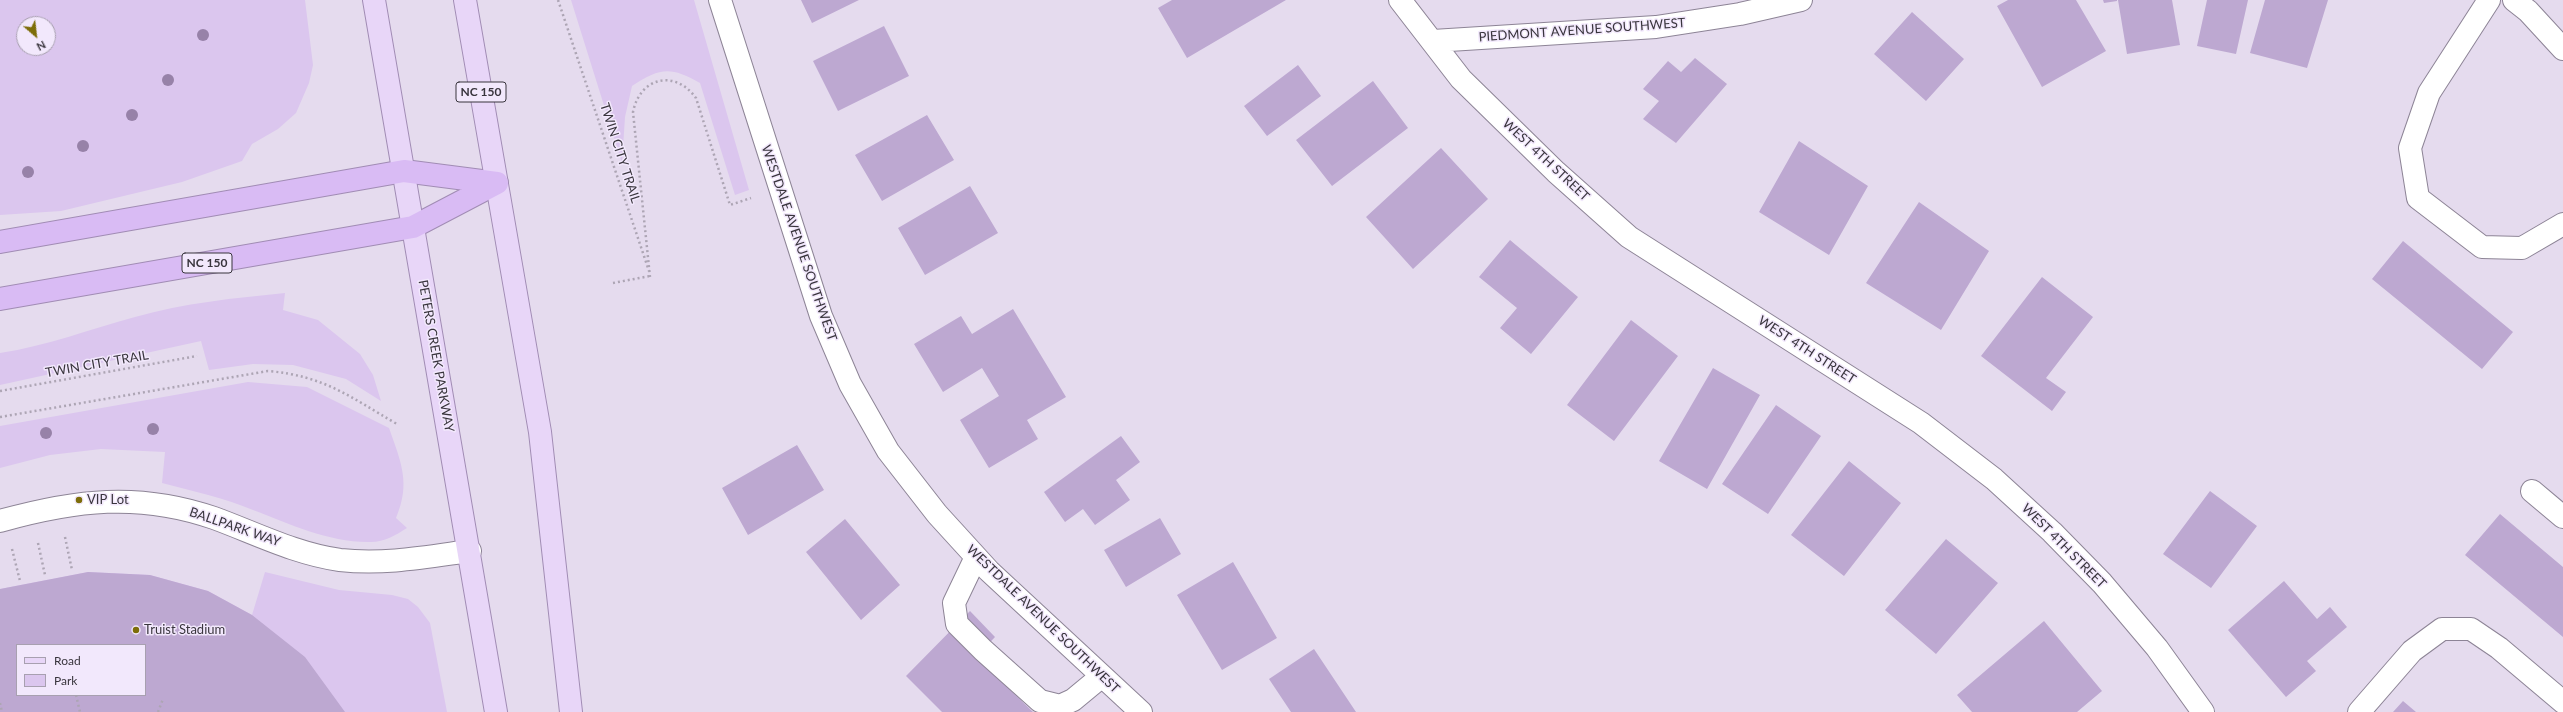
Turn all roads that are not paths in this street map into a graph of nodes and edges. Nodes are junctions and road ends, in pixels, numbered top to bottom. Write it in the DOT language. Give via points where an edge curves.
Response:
graph roads {
  1 [pos="374,0"];
  2 [pos="465,0"];
  3 [pos="720,0"];
  4 [pos="1400,0"];
  5 [pos="1801,0"];
  6 [pos="2489,0"];
  7 [pos="2514,0"];
  8 [pos="1433,41"];
  9 [pos="2563,49"];
  10 [pos="404,171"];
  11 [pos="497,183"];
  12 [pos="2563,224"];
  13 [pos="414,227"];
  14 [pos="0,242"];
  15 [pos="0,299"];
  16 [pos="2532,491"];
  17 [pos="2563,517"];
  18 [pos="0,521"];
  19 [pos="470,551"];
  20 [pos="976,556"];
  21 [pos="1102,676"];
  22 [pos="2563,702"];
  23 [pos="496,712"];
  24 [pos="571,712"];
  25 [pos="1141,712"];
  26 [pos="2203,712"];
  27 [pos="2359,712"];
  1 -- 10 [label="main road, PETERS CREEK PARKWAY"];
  2 -- 11 [label="main road, NC 150"];
  3 -- 20 [label="street, WESTDALE AVENUE SOUTHWEST" via="821,316 850,384 888,451 937,514"];
  4 -- 8 [label="street, WEST 4TH STREET"];
  5 -- 8 [label="street, PIEDMONT AVENUE SOUTHWEST" via="1740,14 1656,27"];
  6 -- 12 [label="street" via="2429,92 2410,148 2418,198 2482,247 2522,248"];
  7 -- 9 [label="street" via="2528,11"];
  8 -- 26 [label="street, WEST 4TH STREET" via="1461,79 1556,172 1629,237 1921,423 1994,479 2052,532 2102,583 2157,648"];
  10 -- 11 [label="highway"];
  10 -- 13 [label="main road, PETERS CREEK PARKWAY"];
  10 -- 14 [label="highway"];
  11 -- 13 [label="highway, NC 150"];
  11 -- 24 [label="main road" via="540,432"];
  13 -- 15 [label="highway, NC 150"];
  13 -- 19 [label="main road, PETERS CREEK PARKWAY"];
  16 -- 17 [label="street"];
  18 -- 19 [label="street, BALLPARK WAY" via="81,503 138,501 175,507 306,553 339,560 370,563 402,561"];
  19 -- 23 [label="main road, PETERS CREEK PARKWAY"];
  20 -- 21 [label="street, WESTDALE AVENUE SOUTHWEST"];
  20 -- 21 [label="street" via="954,603 957,624 983,650 1040,701 1060,706 1074,700"];
  21 -- 25 [label="street, WESTDALE AVENUE SOUTHWEST"];
  22 -- 27 [label="street" via="2499,648 2471,629 2442,629 2412,651"];
}
